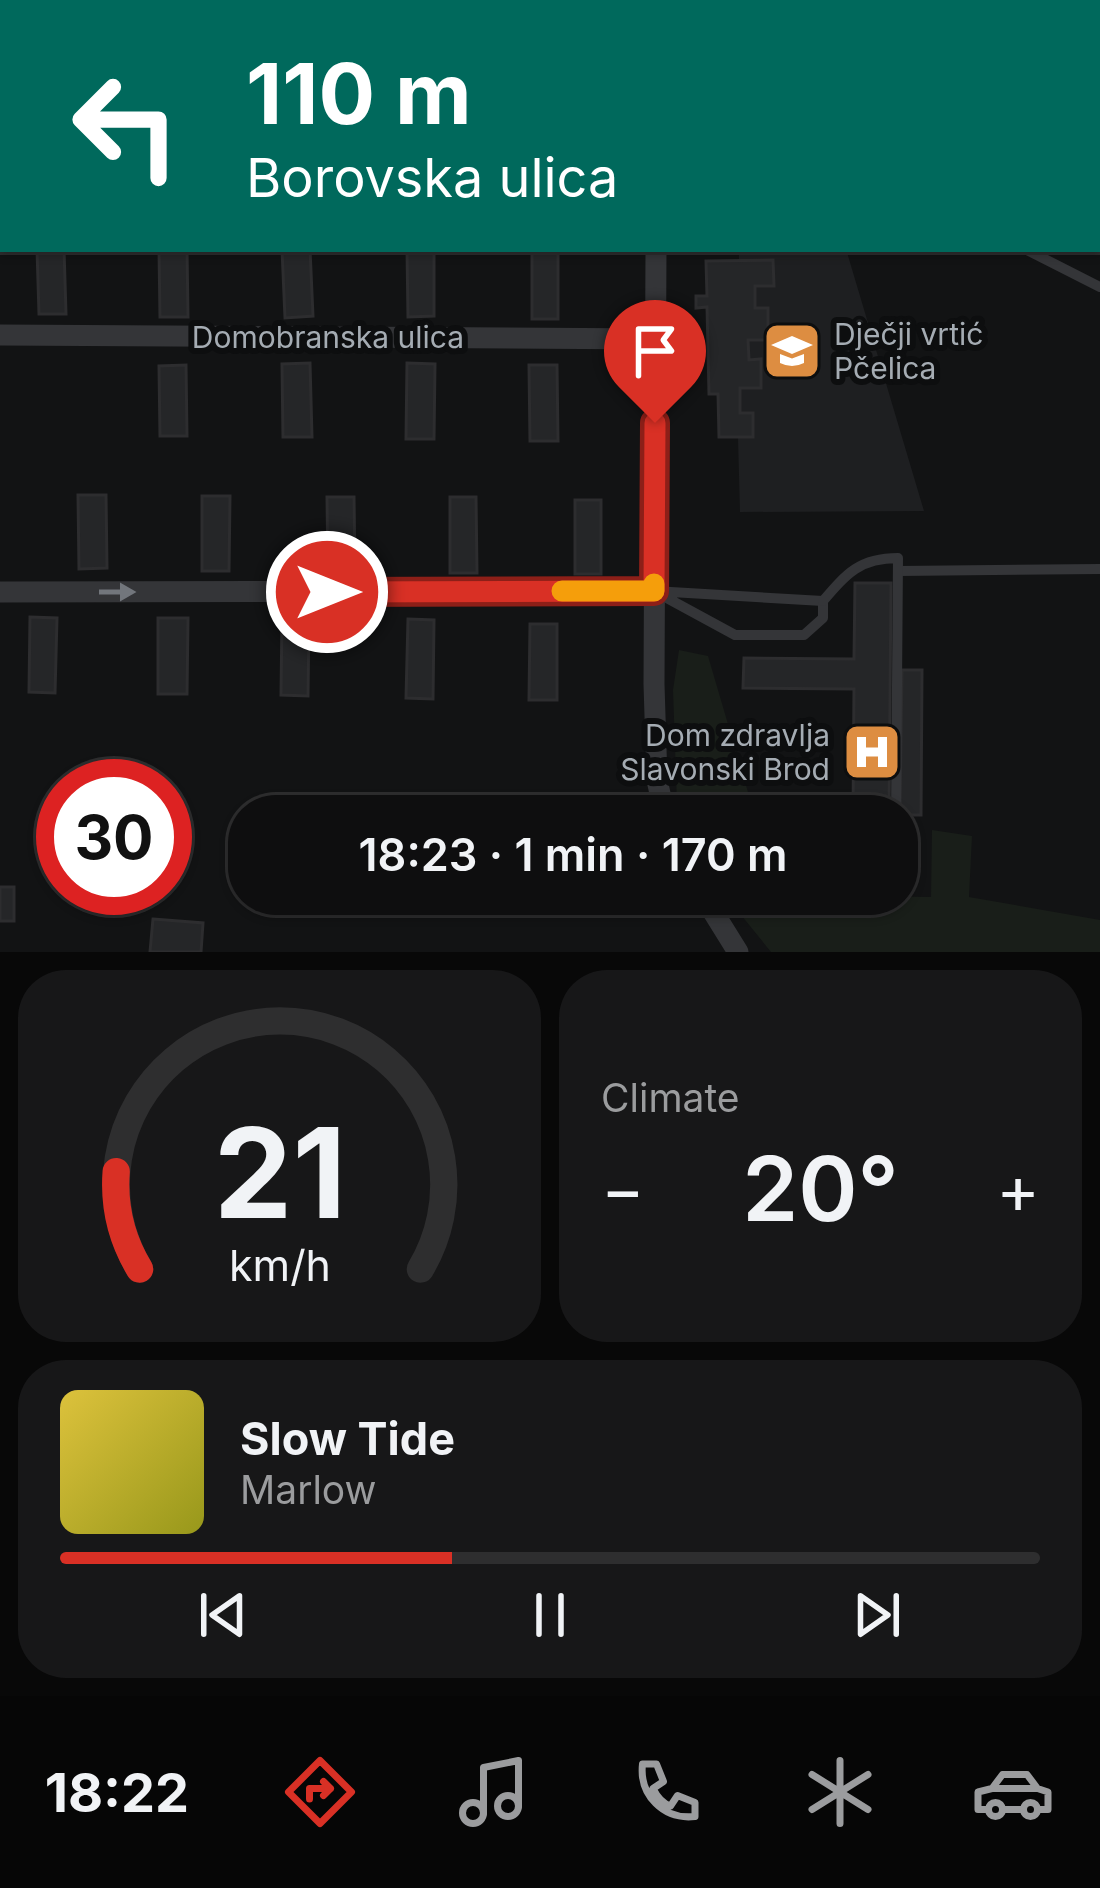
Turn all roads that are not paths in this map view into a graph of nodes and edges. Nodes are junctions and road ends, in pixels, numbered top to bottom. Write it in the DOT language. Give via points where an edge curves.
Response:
graph roads {
  1 [pos="656,252"];
  2 [pos="1031,252"];
  3 [pos="1100,287"];
  4 [pos="0,335"];
  5 [pos="656,339"];
  6 [pos="1100,569"];
  7 [pos="898,571"];
  8 [pos="654,591"];
  9 [pos="0,592"];
  10 [pos="824,601"];
  11 [pos="661,795"];
  12 [pos="896,795"];
  13 [pos="715,915"];
  14 [pos="738,952"];
  1 -- 5 [label="street"];
  2 -- 3 [label="lane"];
  4 -- 5 [label="street, Domobranska ulica"];
  5 -- 8 [label="street"];
  6 -- 7 [label="lane"];
  7 -- 10 [label="lane" via="898,558 872,558 851,568"];
  7 -- 12 [label="lane"];
  9 -- 8 [label="street, one-way"];
  8 -- 10 [label="lane"];
  8 -- 10 [label="lane" via="735,635 804,635 823,618"];
  8 -- 11 [label="street"];
  13 -- 14 [label="street"];
}
